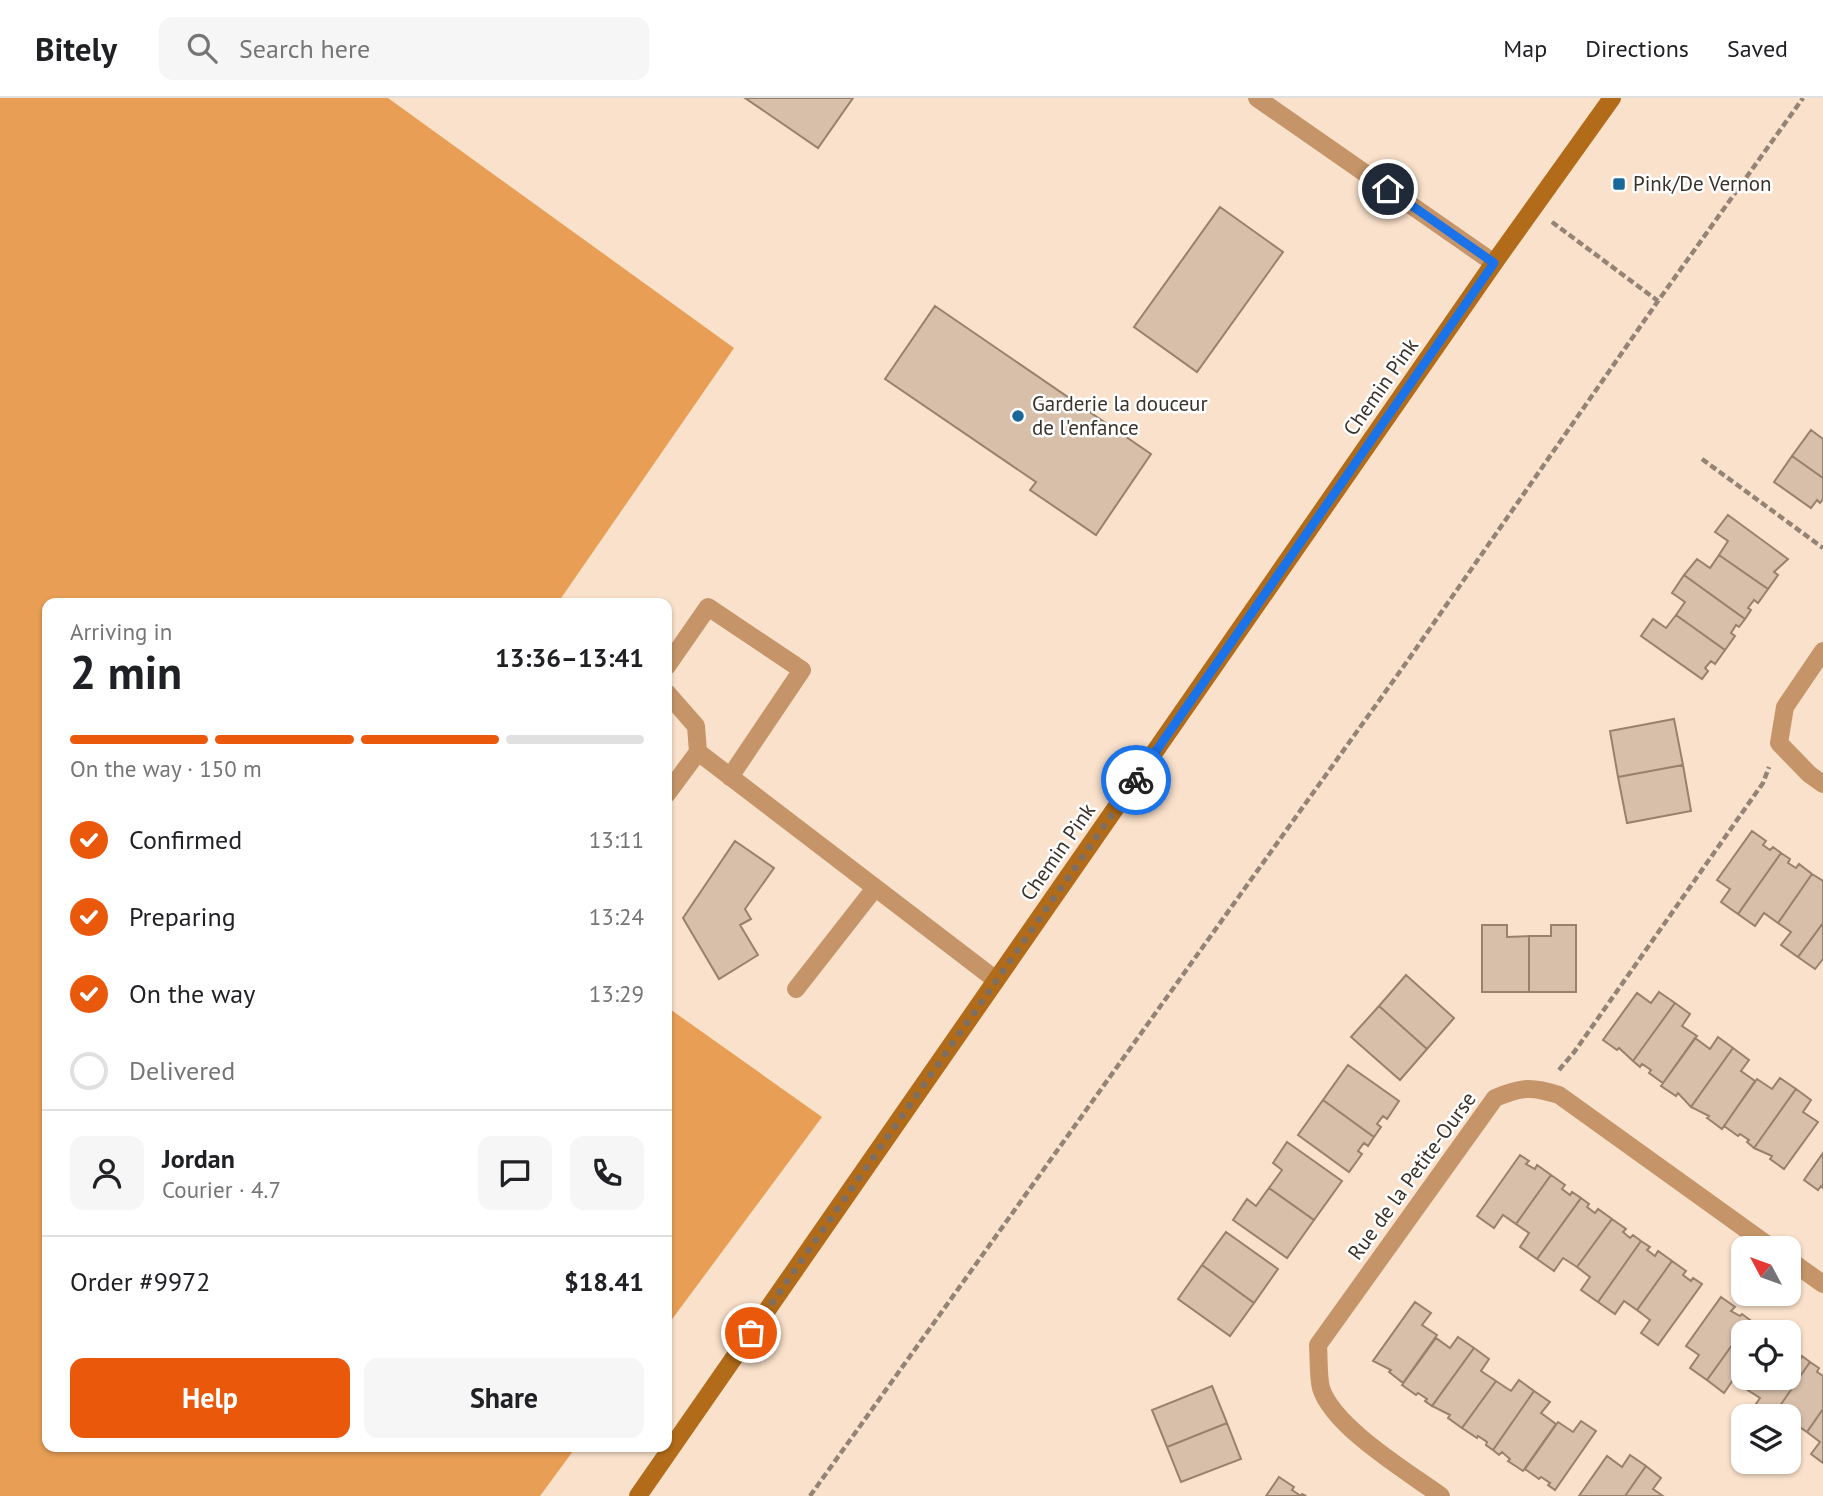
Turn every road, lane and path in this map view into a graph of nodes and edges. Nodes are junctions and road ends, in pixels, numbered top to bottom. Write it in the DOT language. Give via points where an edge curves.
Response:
graph roads {
  1 [pos="1257,98"];
  2 [pos="1612,98"];
  3 [pos="1803,98"];
  4 [pos="1534,209"];
  5 [pos="1494,263"];
  6 [pos="1658,301"];
  7 [pos="1702,459"];
  8 [pos="1823,548"];
  9 [pos="1823,651"];
  10 [pos="672,659"];
  11 [pos="672,699"];
  12 [pos="1779,743"];
  13 [pos="698,752"];
  14 [pos="730,777"];
  15 [pos="1823,784"];
  16 [pos="672,787"];
  17 [pos="875,888"];
  18 [pos="996,980"];
  19 [pos="796,989"];
  20 [pos="1542,1089"];
  21 [pos="1755,1236"];
  22 [pos="1801,1268"];
  23 [pos="1823,1284"];
  24 [pos="672,1447"];
  25 [pos="669,1452"];
  26 [pos="638,1496"];
  27 [pos="810,1496"];
  28 [pos="1441,1496"];
  1 -- 5 [label="street"];
  2 -- 4 [label="main road, Chemin Pink"];
  3 -- 6 [label="path"];
  4 -- 5 [label="main road, Chemin Pink"];
  4 -- 6 [label="path"];
  5 -- 18 [label="main road, Chemin Pink"];
  6 -- 27 [label="path" via="1406,663"];
  7 -- 8 [label="path"];
  9 -- 12 [label="street" via="1784,707"];
  10 -- 14 [label="street" via="708,607 802,670"];
  11 -- 13 [label="street" via="696,726"];
  12 -- 15 [label="street"];
  12 -- 20 [label="path" via="1763,782 1575,1051"];
  13 -- 14 [label="street"];
  13 -- 16 [label="street"];
  14 -- 17 [label="street"];
  17 -- 18 [label="street"];
  17 -- 19 [label="street"];
  18 -- 24 [label="main road, Chemin Pink"];
  20 -- 21 [label="street" via="1559,1095"];
  20 -- 28 [label="street, Rue de la Petite-Ourse" via="1517,1088 1495,1098 1318,1345 1321,1387 1331,1408 1360,1437"];
  22 -- 23 [label="street"];
  25 -- 26 [label="main road, Chemin Pink"];
}
